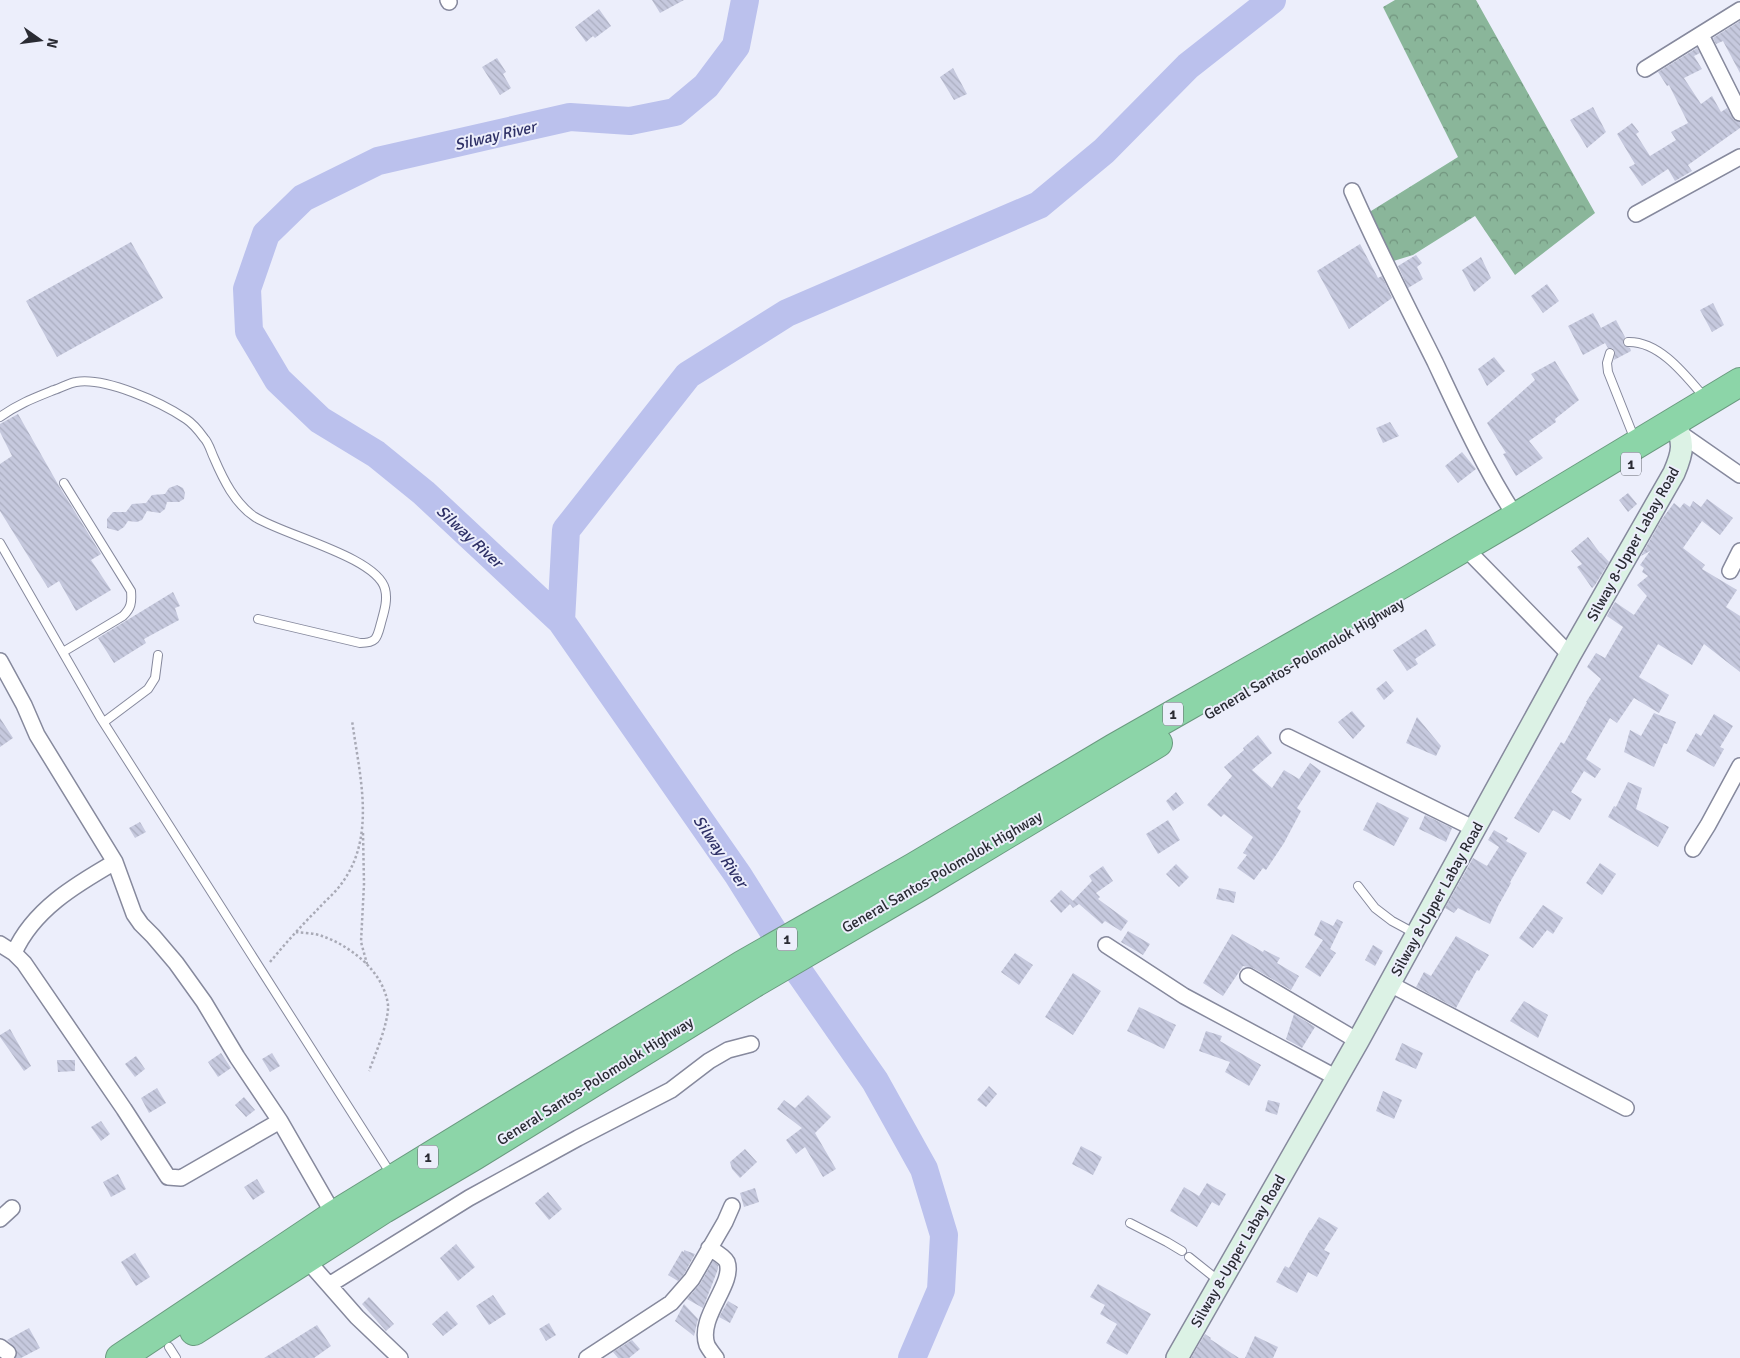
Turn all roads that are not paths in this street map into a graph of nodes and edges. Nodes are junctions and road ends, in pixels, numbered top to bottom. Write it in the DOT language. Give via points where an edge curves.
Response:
graph roads {
  1 [pos="1740,10"];
  2 [pos="1701,35"];
  3 [pos="1645,69"];
  4 [pos="1740,113"];
  5 [pos="1740,157"];
  6 [pos="1352,192"];
  7 [pos="1636,214"];
  8 [pos="1628,342"];
  9 [pos="1610,353"];
  10 [pos="1740,382"];
  11 [pos="1740,399"];
  12 [pos="1708,401"];
  13 [pos="0,416"];
  14 [pos="1677,428"];
  15 [pos="1637,444"];
  16 [pos="1740,475"];
  17 [pos="64,483"];
  18 [pos="1516,517"];
  19 [pos="0,543"];
  20 [pos="1740,551"];
  21 [pos="1474,557"];
  22 [pos="1730,571"];
  23 [pos="258,619"];
  24 [pos="63,652"];
  25 [pos="158,655"];
  26 [pos="1570,655"];
  27 [pos="0,661"];
  28 [pos="104,722"];
  29 [pos="1288,738"];
  30 [pos="1740,766"];
  31 [pos="1475,829"];
  32 [pos="1693,849"];
  33 [pos="115,862"];
  34 [pos="1358,886"];
  35 [pos="838,922"];
  36 [pos="1417,935"];
  37 [pos="1106,945"];
  38 [pos="6,952"];
  39 [pos="748,975"];
  40 [pos="1248,976"];
  41 [pos="1390,984"];
  42 [pos="1358,1041"];
  43 [pos="751,1044"];
  44 [pos="1338,1078"];
  45 [pos="1626,1108"];
  46 [pos="280,1121"];
  47 [pos="394,1178"];
  48 [pos="732,1206"];
  49 [pos="12,1208"];
  50 [pos="334,1215"];
  51 [pos="0,1219"];
  52 [pos="1130,1223"];
  53 [pos="709,1248"];
  54 [pos="1182,1252"];
  55 [pos="1189,1257"];
  56 [pos="306,1259"];
  57 [pos="1220,1282"];
  58 [pos="328,1285"];
  59 [pos="165,1354"];
  60 [pos="595,1356"];
  61 [pos="120,1358"];
  62 [pos="400,1358"];
  63 [pos="716,1358"];
  64 [pos="1177,1358"];
  1 -- 2 [label="street"];
  2 -- 3 [label="street"];
  2 -- 4 [label="street"];
  5 -- 7 [label="street"];
  6 -- 18 [label="street" via="1469,434"];
  8 -- 12 [label="lane" via="1644,345 1665,356"];
  9 -- 15 [label="lane" via="1608,372"];
  10 -- 12 [label="highway, 1"];
  11 -- 14 [label="highway, General Santos-Polomolok Highway / 1"];
  12 -- 14 [label="highway, 1"];
  13 -- 23 [label="lane" via="17,404 76,382 106,383 150,400 187,419 205,439 225,482 254,516 346,555 376,575 385,588 386,608 377,638 370,643"];
  14 -- 15 [label="highway, 1"];
  14 -- 16 [label="street"];
  14 -- 21 [label="highway, General Santos-Polomolok Highway / 1"];
  14 -- 26 [label="main road, Silway 8-Upper Labay Road" via="1682,454 1674,473"];
  15 -- 18 [label="highway, 1"];
  17 -- 24 [label="lane" via="131,591 132,602 123,616"];
  18 -- 35 [label="highway, 1" via="922,862"];
  19 -- 24 [label="lane"];
  20 -- 22 [label="street"];
  21 -- 26 [label="street"];
  21 -- 35 [label="highway, General Santos-Polomolok Highway / 1" via="1370,623 1206,714 960,863"];
  24 -- 28 [label="lane"];
  25 -- 28 [label="lane" via="155,678 148,689"];
  26 -- 31 [label="main road, Silway 8-Upper Labay Road"];
  27 -- 33 [label="street" via="37,735"];
  28 -- 47 [label="lane"];
  29 -- 31 [label="street"];
  30 -- 32 [label="street"];
  31 -- 36 [label="main road, Silway 8-Upper Labay Road"];
  33 -- 38 [label="street" via="68,891 35,918"];
  33 -- 46 [label="street" via="140,924 176,963 204,1002"];
  34 -- 36 [label="lane" via="1375,908"];
  35 -- 39 [label="highway, 1"];
  36 -- 41 [label="main road, Silway 8-Upper Labay Road"];
  37 -- 44 [label="street" via="1184,996"];
  38 -- 46 [label="street" via="33,976 168,1177 182,1178"];
  39 -- 47 [label="highway, 1"];
  39 -- 56 [label="highway, General Santos-Polomolok Highway / 1" via="474,1156"];
  40 -- 42 [label="street"];
  41 -- 42 [label="main road, Silway 8-Upper Labay Road"];
  41 -- 45 [label="street"];
  42 -- 44 [label="main road, Silway 8-Upper Labay Road"];
  43 -- 58 [label="street" via="728,1050 671,1090 469,1198"];
  44 -- 57 [label="main road, Silway 8-Upper Labay Road"];
  46 -- 50 [label="street"];
  47 -- 50 [label="highway, 1"];
  48 -- 53 [label="street"];
  49 -- 51 [label="street"];
  50 -- 61 [label="highway, 1"];
  52 -- 54 [label="lane"];
  53 -- 60 [label="street" via="692,1279 671,1303"];
  53 -- 63 [label="street" via="727,1262 726,1279 708,1321 706,1337 707,1345"];
  55 -- 57 [label="lane"];
  56 -- 58 [label="street"];
  56 -- 59 [label="highway, General Santos-Polomolok Highway / 1"];
  57 -- 64 [label="main road, Silway 8-Upper Labay Road"];
  58 -- 62 [label="street"];
}
